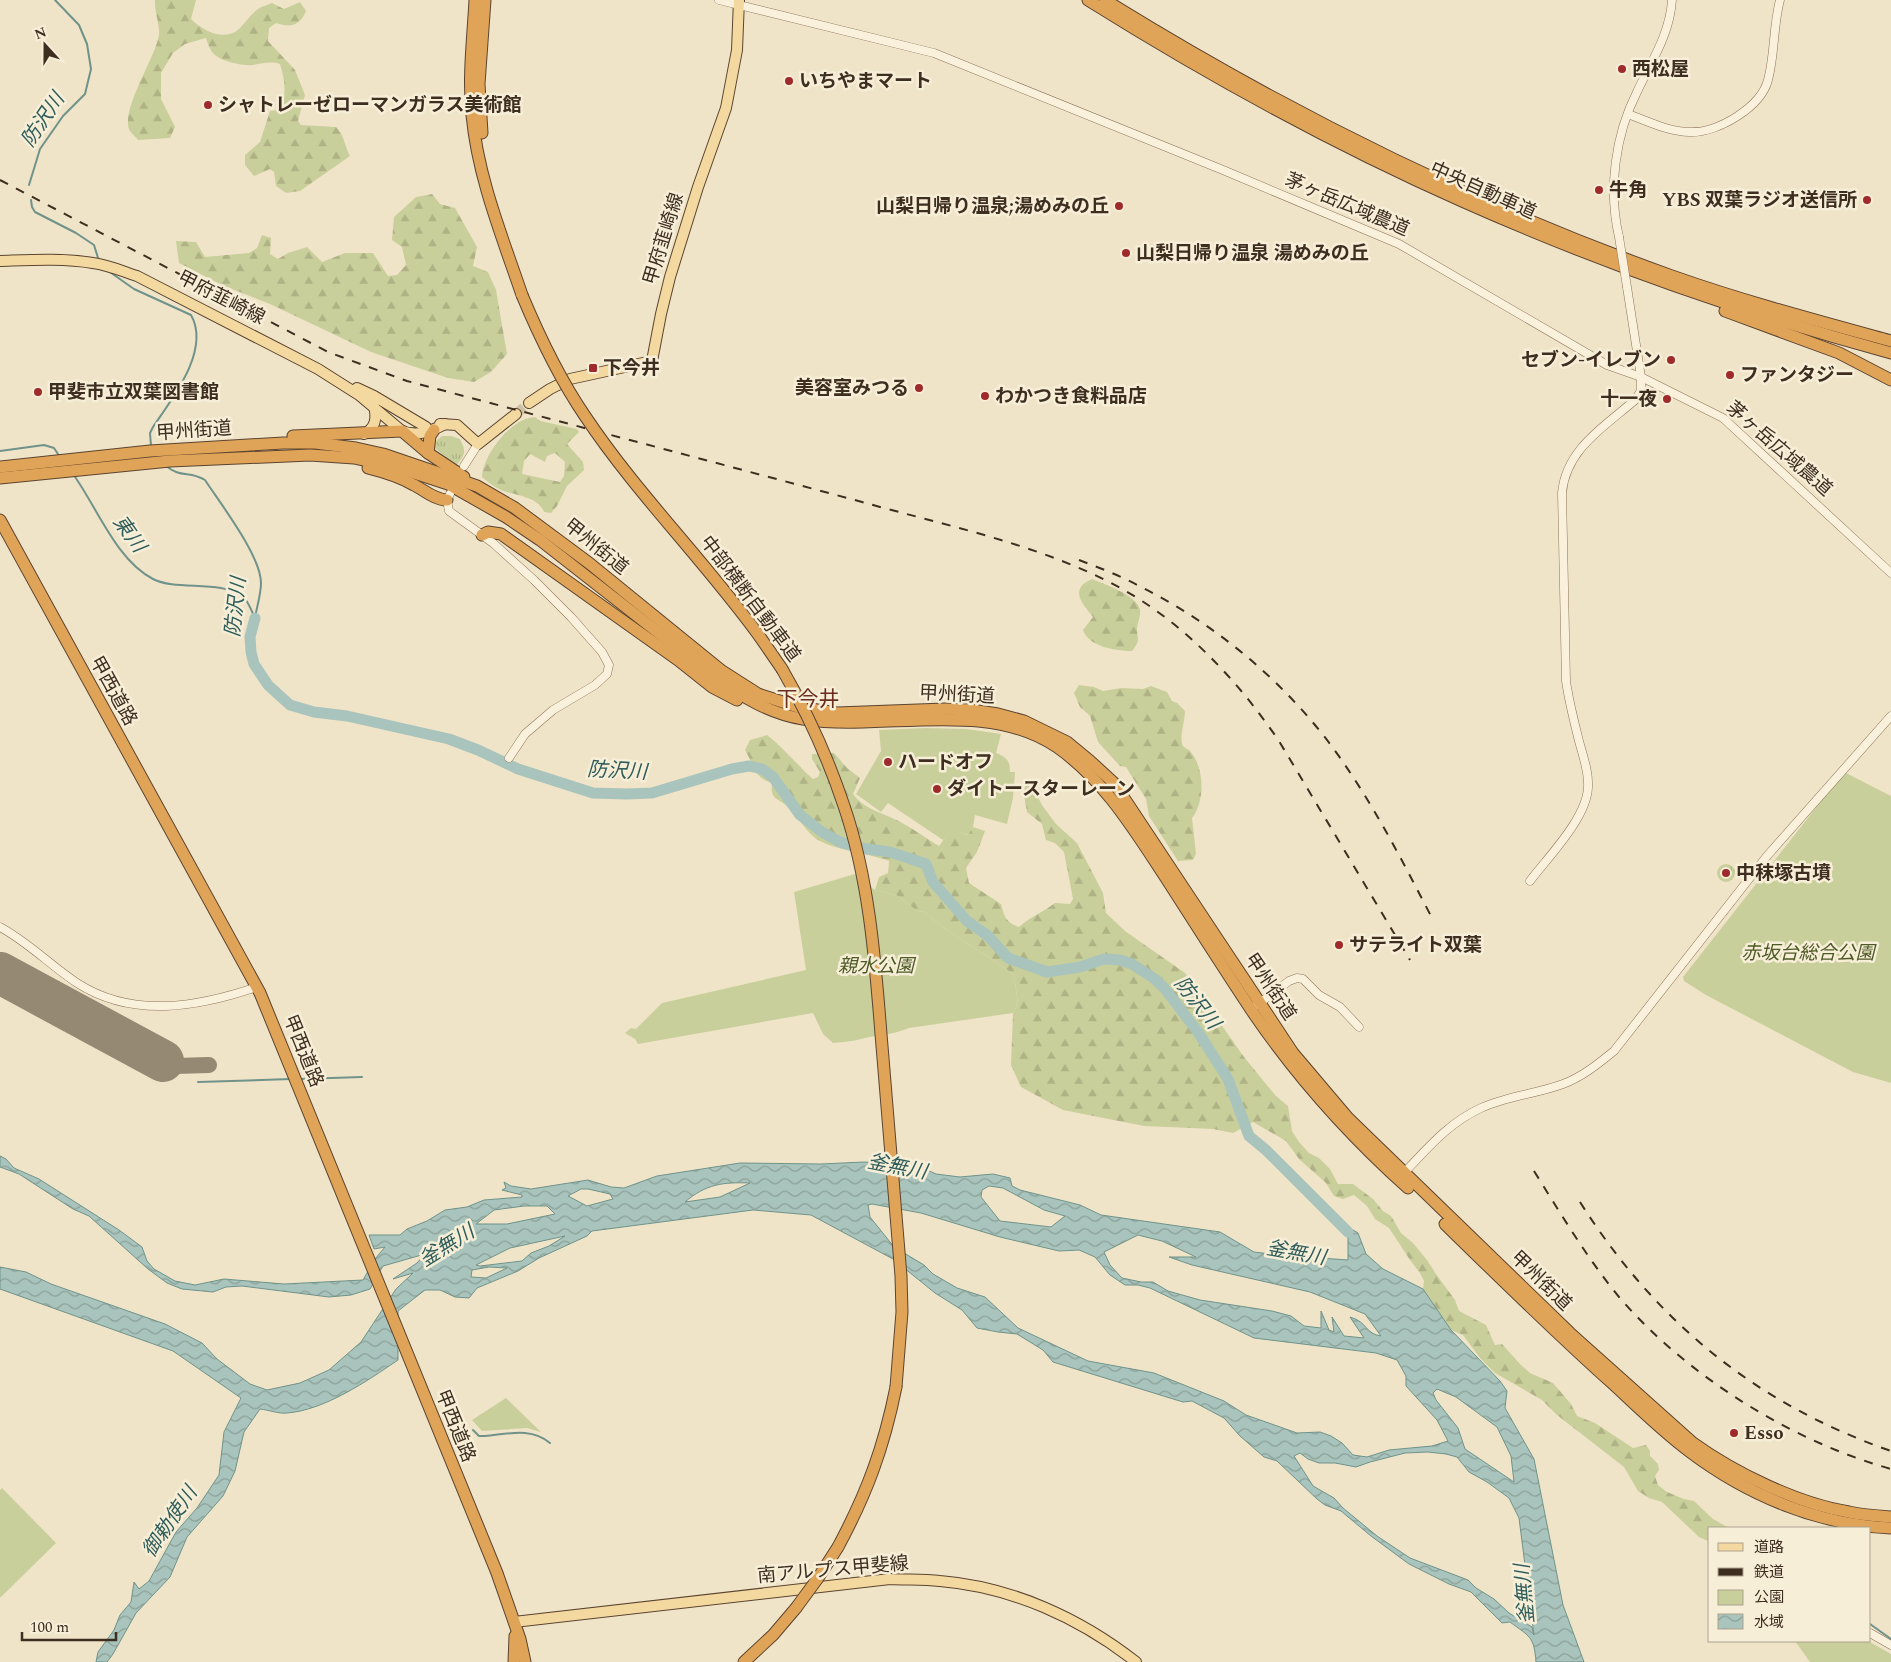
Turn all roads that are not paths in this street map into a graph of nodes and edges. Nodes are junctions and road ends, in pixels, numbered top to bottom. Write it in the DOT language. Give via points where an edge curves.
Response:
graph roads {
  1 [pos="475,0"];
  2 [pos="485,0"];
  3 [pos="719,0"];
  4 [pos="1088,0"];
  5 [pos="1105,0"];
  6 [pos="1672,0"];
  7 [pos="1780,0"];
  8 [pos="739,2"];
  9 [pos="1628,114"];
  10 [pos="503,240"];
  11 [pos="0,261"];
  12 [pos="1633,272"];
  13 [pos="1891,342"];
  14 [pos="1891,353"];
  15 [pos="318,369"];
  16 [pos="1641,377"];
  17 [pos="1891,380"];
  18 [pos="529,403"];
  19 [pos="374,406"];
  20 [pos="516,414"];
  21 [pos="430,428"];
  22 [pos="402,431"];
  23 [pos="364,434"];
  24 [pos="478,444"];
  25 [pos="242,445"];
  26 [pos="428,453"];
  27 [pos="167,456"];
  28 [pos="211,459"];
  29 [pos="464,466"];
  30 [pos="0,467"];
  31 [pos="59,467"];
  32 [pos="0,478"];
  33 [pos="477,486"];
  34 [pos="448,497"];
  35 [pos="0,520"];
  36 [pos="482,535"];
  37 [pos="1891,573"];
  38 [pos="1891,716"];
  39 [pos="801,719"];
  40 [pos="509,758"];
  41 [pos="1530,881"];
  42 [pos="0,927"];
  43 [pos="257,988"];
  44 [pos="1255,1007"];
  45 [pos="1359,1027"];
  46 [pos="1400,1176"];
  47 [pos="1827,1507"];
  48 [pos="1891,1517"];
  49 [pos="1826,1523"];
  50 [pos="1891,1528"];
  51 [pos="514,1622"];
  52 [pos="1871,1634"];
  53 [pos="1891,1645"];
  54 [pos="514,1662"];
  55 [pos="525,1662"];
  56 [pos="744,1662"];
  57 [pos="1136,1662"];
  1 -- 10 [label="highway, 中部横断自動車道" via="472,114 485,185"];
  2 -- 10 [label="highway, 中部横断自動車道" via="480,112 490,184"];
  3 -- 8 [label="street, 茅ヶ岳広域農道"];
  4 -- 12 [label="highway, 中央自動車道" via="1192,63 1380,163 1462,202"];
  5 -- 13 [label="highway, 中央自動車道" via="1352,140 1467,193 1672,276"];
  6 -- 9 [label="street" via="1664,39"];
  7 -- 9 [label="street" via="1769,78 1764,91 1746,112 1707,130 1692,132 1678,131"];
  8 -- 16 [label="street, 茅ヶ岳広域農道" via="934,53 1216,167 1399,244 1574,347 1607,365"];
  8 -- 18 [label="main road, 甲府韮崎線" via="736,50 726,108 670,277 652,361 570,379"];
  9 -- 16 [label="street, bridge" via="1616,161 1614,186"];
  10 -- 56 [label="highway, 中部横断自動車道, bridge" via="547,352 585,417 631,478 707,567 782,668 812,726 845,808 868,908 901,1276 902,1312 896,1387 876,1463 838,1547 796,1608"];
  11 -- 15 [label="main road, 甲府韮崎線" via="64,260 110,266 137,276"];
  12 -- 14 [label="highway, 中央自動車道" via="1715,301"];
  12 -- 17 [label="highway" via="1709,306 1839,352"];
  15 -- 19 [label="main road, 甲府韮崎線"];
  15 -- 21 [label="main road"];
  16 -- 37 [label="street, 茅ヶ岳広域農道" via="1723,418"];
  16 -- 41 [label="street" via="1641,391 1635,400 1576,453 1563,480 1566,681 1588,787 1577,820"];
  19 -- 22 [label="main road, 甲府韮崎線"];
  19 -- 23 [label="main road" via="373,427"];
  20 -- 24 [label="main road"];
  21 -- 22 [label="main road"];
  21 -- 24 [label="main road" via="457,425"];
  21 -- 26 [label="highway"];
  22 -- 23 [label="highway"];
  22 -- 26 [label="highway"];
  23 -- 25 [label="highway" via="283,437"];
  24 -- 29 [label="street"];
  25 -- 27 [label="highway, 甲州街道"];
  25 -- 33 [label="highway, 甲州街道" via="315,443 356,448"];
  26 -- 33 [label="highway"];
  27 -- 28 [label="highway, 甲州街道"];
  27 -- 31 [label="highway, 甲州街道" via="157,462 78,470"];
  27 -- 31 [label="highway, 甲州街道" via="150,452 70,460"];
  28 -- 34 [label="highway" via="311,460 353,465 397,477 436,497"];
  28 -- 39 [label="highway, 甲州街道" via="310,455 354,458 448,484 540,540 743,697"];
  30 -- 31 [label="highway, 甲州街道"];
  31 -- 32 [label="highway, 甲州街道"];
  33 -- 44 [label="highway, 甲州街道" via="549,532 722,671 758,694 798,707 837,713 945,709 989,713 1024,721 1067,742 1114,783"];
  34 -- 36 [label="street" via="450,511"];
  35 -- 43 [label="highway, 甲西道路"];
  36 -- 39 [label="highway" via="488,532 501,534 712,687 764,712"];
  36 -- 40 [label="street" via="572,617 609,665 607,674 596,685 553,710 525,734"];
  38 -- 46 [label="street" via="1767,856 1614,1051 1594,1068 1564,1084 1506,1099 1459,1120 1440,1134"];
  39 -- 44 [label="highway, 甲州街道" via="836,722 978,720 1024,731 1055,746 1085,768 1130,822"];
  42 -- 43 [label="street" via="29,944 78,983 128,1002 158,1006 197,1004"];
  43 -- 51 [label="highway, 甲西道路" via="497,1573"];
  44 -- 45 [label="street" via="1289,981 1303,979 1319,995 1340,1007"];
  44 -- 46 [label="highway, 甲州街道"];
  46 -- 47 [label="highway, 甲州街道" via="1694,1443 1715,1459 1774,1489"];
  46 -- 49 [label="highway, 甲州街道" via="1565,1341 1687,1450 1749,1490"];
  47 -- 48 [label="highway, 甲州街道"];
  47 -- 49 [label="street"];
  49 -- 50 [label="highway, 甲州街道"];
  51 -- 54 [label="highway, 甲西道路"];
  51 -- 55 [label="highway, 甲西道路"];
  51 -- 57 [label="main road, 南アルプス甲斐線" via="890,1579 939,1580 1050,1608 1117,1647"];
  52 -- 53 [label="street"];
}
